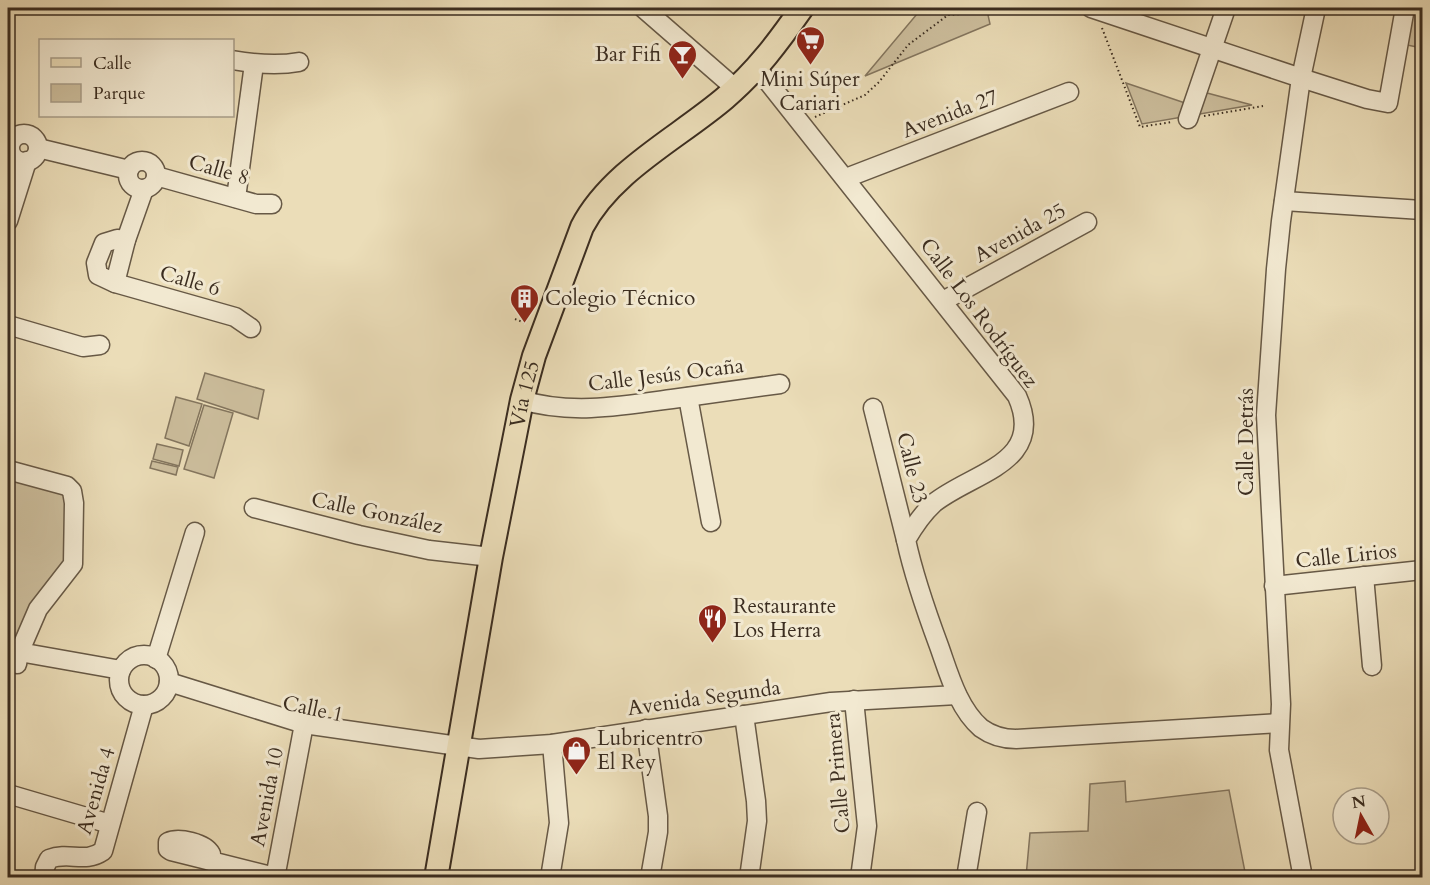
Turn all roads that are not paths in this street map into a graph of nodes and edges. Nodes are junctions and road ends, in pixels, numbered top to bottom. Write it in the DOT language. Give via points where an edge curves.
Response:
graph roads {
  1 [pos="643,8"];
  2 [pos="802,8"];
  3 [pos="1093,8"];
  4 [pos="1226,8"];
  5 [pos="1316,8"];
  6 [pos="1405,8"];
  7 [pos="1211,48"];
  8 [pos="234,60"];
  9 [pos="299,62"];
  10 [pos="254,64"];
  11 [pos="757,68"];
  12 [pos="1301,78"];
  13 [pos="736,89"];
  14 [pos="1069,92"];
  15 [pos="1188,119"];
  16 [pos="20,152"];
  17 [pos="846,178"];
  18 [pos="150,182"];
  19 [pos="8,192"];
  20 [pos="236,198"];
  21 [pos="1284,201"];
  22 [pos="272,204"];
  23 [pos="1422,210"];
  24 [pos="8,222"];
  25 [pos="1087,222"];
  26 [pos="943,301"];
  27 [pos="8,325"];
  28 [pos="251,328"];
  29 [pos="100,345"];
  30 [pos="780,384"];
  31 [pos="688,397"];
  32 [pos="522,400"];
  33 [pos="873,408"];
  34 [pos="8,470"];
  35 [pos="254,507"];
  36 [pos="711,522"];
  37 [pos="195,532"];
  38 [pos="906,540"];
  39 [pos="491,557"];
  40 [pos="1422,570"];
  41 [pos="1364,576"];
  42 [pos="1274,586"];
  43 [pos="13,657"];
  44 [pos="156,659"];
  45 [pos="1372,666"];
  46 [pos="120,675"];
  47 [pos="166,688"];
  48 [pos="957,695"];
  49 [pos="854,700"];
  50 [pos="144,705"];
  51 [pos="744,715"];
  52 [pos="1279,723"];
  53 [pos="303,728"];
  54 [pos="646,729"];
  55 [pos="552,744"];
  56 [pos="457,752"];
  57 [pos="8,794"];
  58 [pos="977,812"];
  59 [pos="110,824"];
  60 [pos="210,861"];
  61 [pos="275,877"];
  62 [pos="44,878"];
  63 [pos="436,878"];
  64 [pos="550,878"];
  65 [pos="650,878"];
  66 [pos="749,878"];
  67 [pos="860,878"];
  68 [pos="966,878"];
  69 [pos="1303,878"];
  1 -- 13 [label="street"];
  2 -- 11 [label="main road, Vía 125"];
  3 -- 7 [label="street"];
  4 -- 7 [label="street"];
  5 -- 12 [label="street, Calle Detrás"];
  6 -- 12 [label="street" via="1388,103"];
  7 -- 12 [label="street"];
  7 -- 15 [label="street"];
  8 -- 10 [label="street"];
  9 -- 10 [label="street"];
  10 -- 20 [label="street"];
  11 -- 13 [label="main road, Vía 125"];
  11 -- 17 [label="street, Calle Los Rodríguez"];
  12 -- 21 [label="street, Calle Detrás"];
  13 -- 32 [label="main road, Vía 125" via="640,162 590,212 534,356"];
  14 -- 17 [label="street, Avenida 27"];
  16 -- 18 [label="street, Calle 8" via="129,170 136,162 146,162 153,167"];
  16 -- 19 [label="street"];
  16 -- 24 [label="street"];
  17 -- 26 [label="street, Calle Los Rodríguez"];
  18 -- 20 [label="street, Calle 8"];
  18 -- 28 [label="street, Calle 6" via="126,240 104,243 96,263 98,275 235,317"];
  20 -- 22 [label="street, Calle 8"];
  21 -- 23 [label="street"];
  21 -- 42 [label="street, Calle Detrás" via="1266,415"];
  25 -- 26 [label="street, Avenida 25"];
  26 -- 38 [label="street, Calle Los Rodríguez" via="1017,396 1025,427 1018,448 998,466 936,502 919,518"];
  27 -- 29 [label="street" via="83,347"];
  30 -- 31 [label="street, Calle Jesús Ocaña"];
  31 -- 32 [label="street, Calle Jesús Ocaña" via="593,408 538,405"];
  31 -- 36 [label="street"];
  32 -- 39 [label="main road, Vía 125"];
  33 -- 38 [label="street, Calle 23"];
  34 -- 43 [label="street" via="67,486 74,503 73,564 38,609"];
  35 -- 39 [label="street, Calle González" via="429,550"];
  37 -- 44 [label="street"];
  38 -- 48 [label="street" via="913,573"];
  39 -- 56 [label="main road, Vía 125"];
  40 -- 41 [label="street, Calle Lirios"];
  41 -- 42 [label="street, Calle Lirios"];
  41 -- 45 [label="street"];
  42 -- 52 [label="street, Calle Detrás"];
  43 -- 46 [label="street"];
  44 -- 46 [label="street" via="132,658"];
  44 -- 47 [label="street" via="166,669"];
  46 -- 50 [label="street" via="120,689 129,701"];
  47 -- 50 [label="street" via="156,702"];
  47 -- 53 [label="street, Calle 1"];
  48 -- 49 [label="street, Avenida Segunda"];
  48 -- 52 [label="street" via="980,727 1005,739"];
  49 -- 51 [label="street, Avenida Segunda"];
  49 -- 67 [label="street, Calle Primera" via="867,826"];
  50 -- 59 [label="street, Avenida 4"];
  51 -- 54 [label="street, Avenida Segunda"];
  51 -- 66 [label="street" via="757,821"];
  52 -- 69 [label="street, Calle Detrás" via="1279,750"];
  53 -- 56 [label="street, Calle 1"];
  53 -- 61 [label="street, Avenida 10"];
  54 -- 55 [label="street, Avenida Segunda"];
  54 -- 65 [label="street" via="658,816"];
  55 -- 56 [label="street, Avenida Segunda"];
  55 -- 64 [label="street" via="559,824"];
  56 -- 63 [label="main road, Vía 125"];
  57 -- 59 [label="street"];
  58 -- 68 [label="street"];
  59 -- 62 [label="street, Avenida 4" via="103,851 94,857 60,855 49,859"];
  60 -- 61 [label="street"];
}
